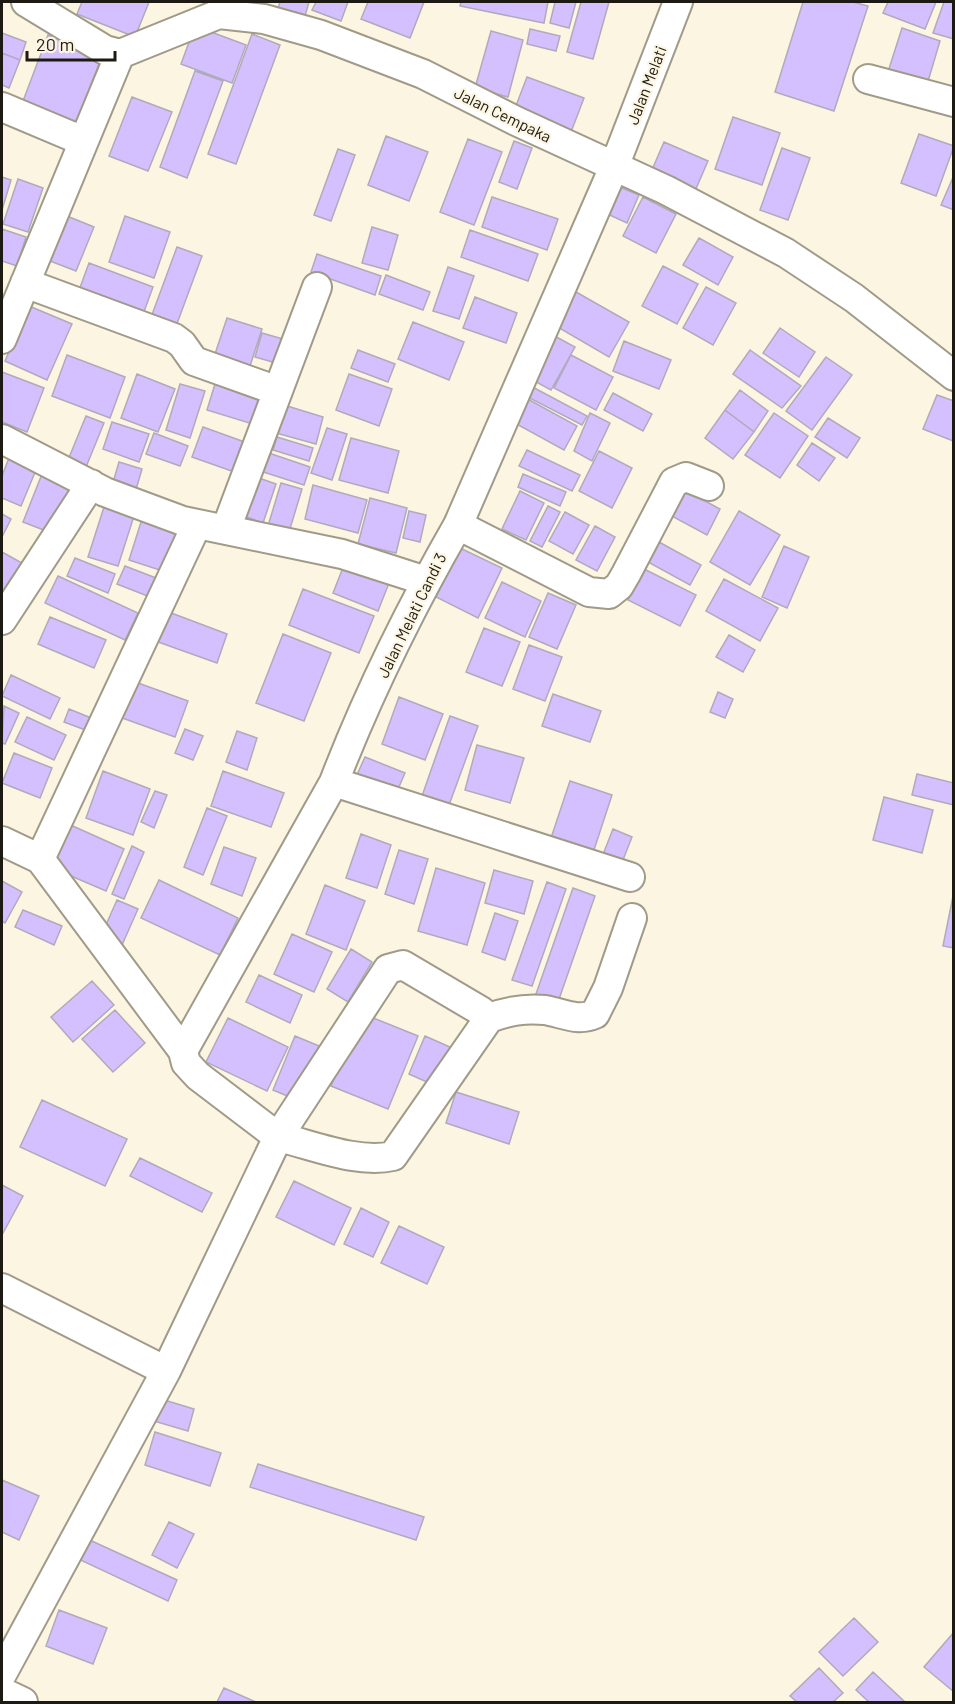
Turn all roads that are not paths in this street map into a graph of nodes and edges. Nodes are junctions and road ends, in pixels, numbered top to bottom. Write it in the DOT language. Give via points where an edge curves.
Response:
graph roads {
  1 [pos="26,2"];
  2 [pos="678,2"];
  3 [pos="221,8"];
  4 [pos="120,54"];
  5 [pos="868,79"];
  6 [pos="954,102"];
  7 [pos="2,107"];
  8 [pos="83,141"];
  9 [pos="614,168"];
  10 [pos="25,283"];
  11 [pos="317,287"];
  12 [pos="2,339"];
  13 [pos="952,371"];
  14 [pos="278,391"];
  15 [pos="2,439"];
  16 [pos="91,484"];
  17 [pos="709,486"];
  18 [pos="197,524"];
  19 [pos="458,525"];
  20 [pos="226,530"];
  21 [pos="426,581"];
  22 [pos="2,620"];
  23 [pos="334,782"];
  24 [pos="2,841"];
  25 [pos="40,859"];
  26 [pos="630,877"];
  27 [pos="632,918"];
  28 [pos="489,1018"];
  29 [pos="183,1051"];
  30 [pos="278,1137"];
  31 [pos="2,1288"];
  32 [pos="166,1371"];
  33 [pos="2,1674"];
  34 [pos="2,1692"];
  35 [pos="23,1702"];
  1 -- 4 [label="street" via="105,50"];
  2 -- 9 [label="street, Jalan Melati"];
  3 -- 4 [label="street, Jalan Cempaka"];
  3 -- 9 [label="street, Jalan Cempaka" via="321,35 423,74"];
  4 -- 8 [label="street"];
  5 -- 6 [label="street"];
  7 -- 8 [label="street"];
  8 -- 10 [label="street"];
  9 -- 13 [label="street, Jalan Cempaka" via="666,190 786,253"];
  9 -- 19 [label="street, Jalan Melati Candi 3"];
  10 -- 12 [label="street"];
  10 -- 14 [label="street" via="174,338 194,361"];
  11 -- 14 [label="street"];
  14 -- 20 [label="street"];
  15 -- 16 [label="street"];
  16 -- 18 [label="street"];
  16 -- 22 [label="street"];
  17 -- 19 [label="street" via="678,478 623,580 609,594 590,592"];
  18 -- 20 [label="street"];
  18 -- 25 [label="street"];
  19 -- 21 [label="street, Jalan Melati Candi 3"];
  20 -- 21 [label="street" via="342,554"];
  21 -- 23 [label="street, Jalan Melati Candi 3"];
  23 -- 26 [label="street"];
  23 -- 29 [label="street, Jalan Melati Candi 3"];
  24 -- 25 [label="street"];
  25 -- 29 [label="street"];
  27 -- 28 [label="street" via="595,1014 584,1019 545,1011 512,1010"];
  28 -- 30 [label="street" via="393,1156 358,1156"];
  28 -- 30 [label="street" via="403,965 388,969"];
  29 -- 30 [label="street" via="186,1063 198,1076"];
  30 -- 32 [label="street"];
  31 -- 32 [label="street"];
  32 -- 33 [label="street"];
  34 -- 35 [label="street"];
}
